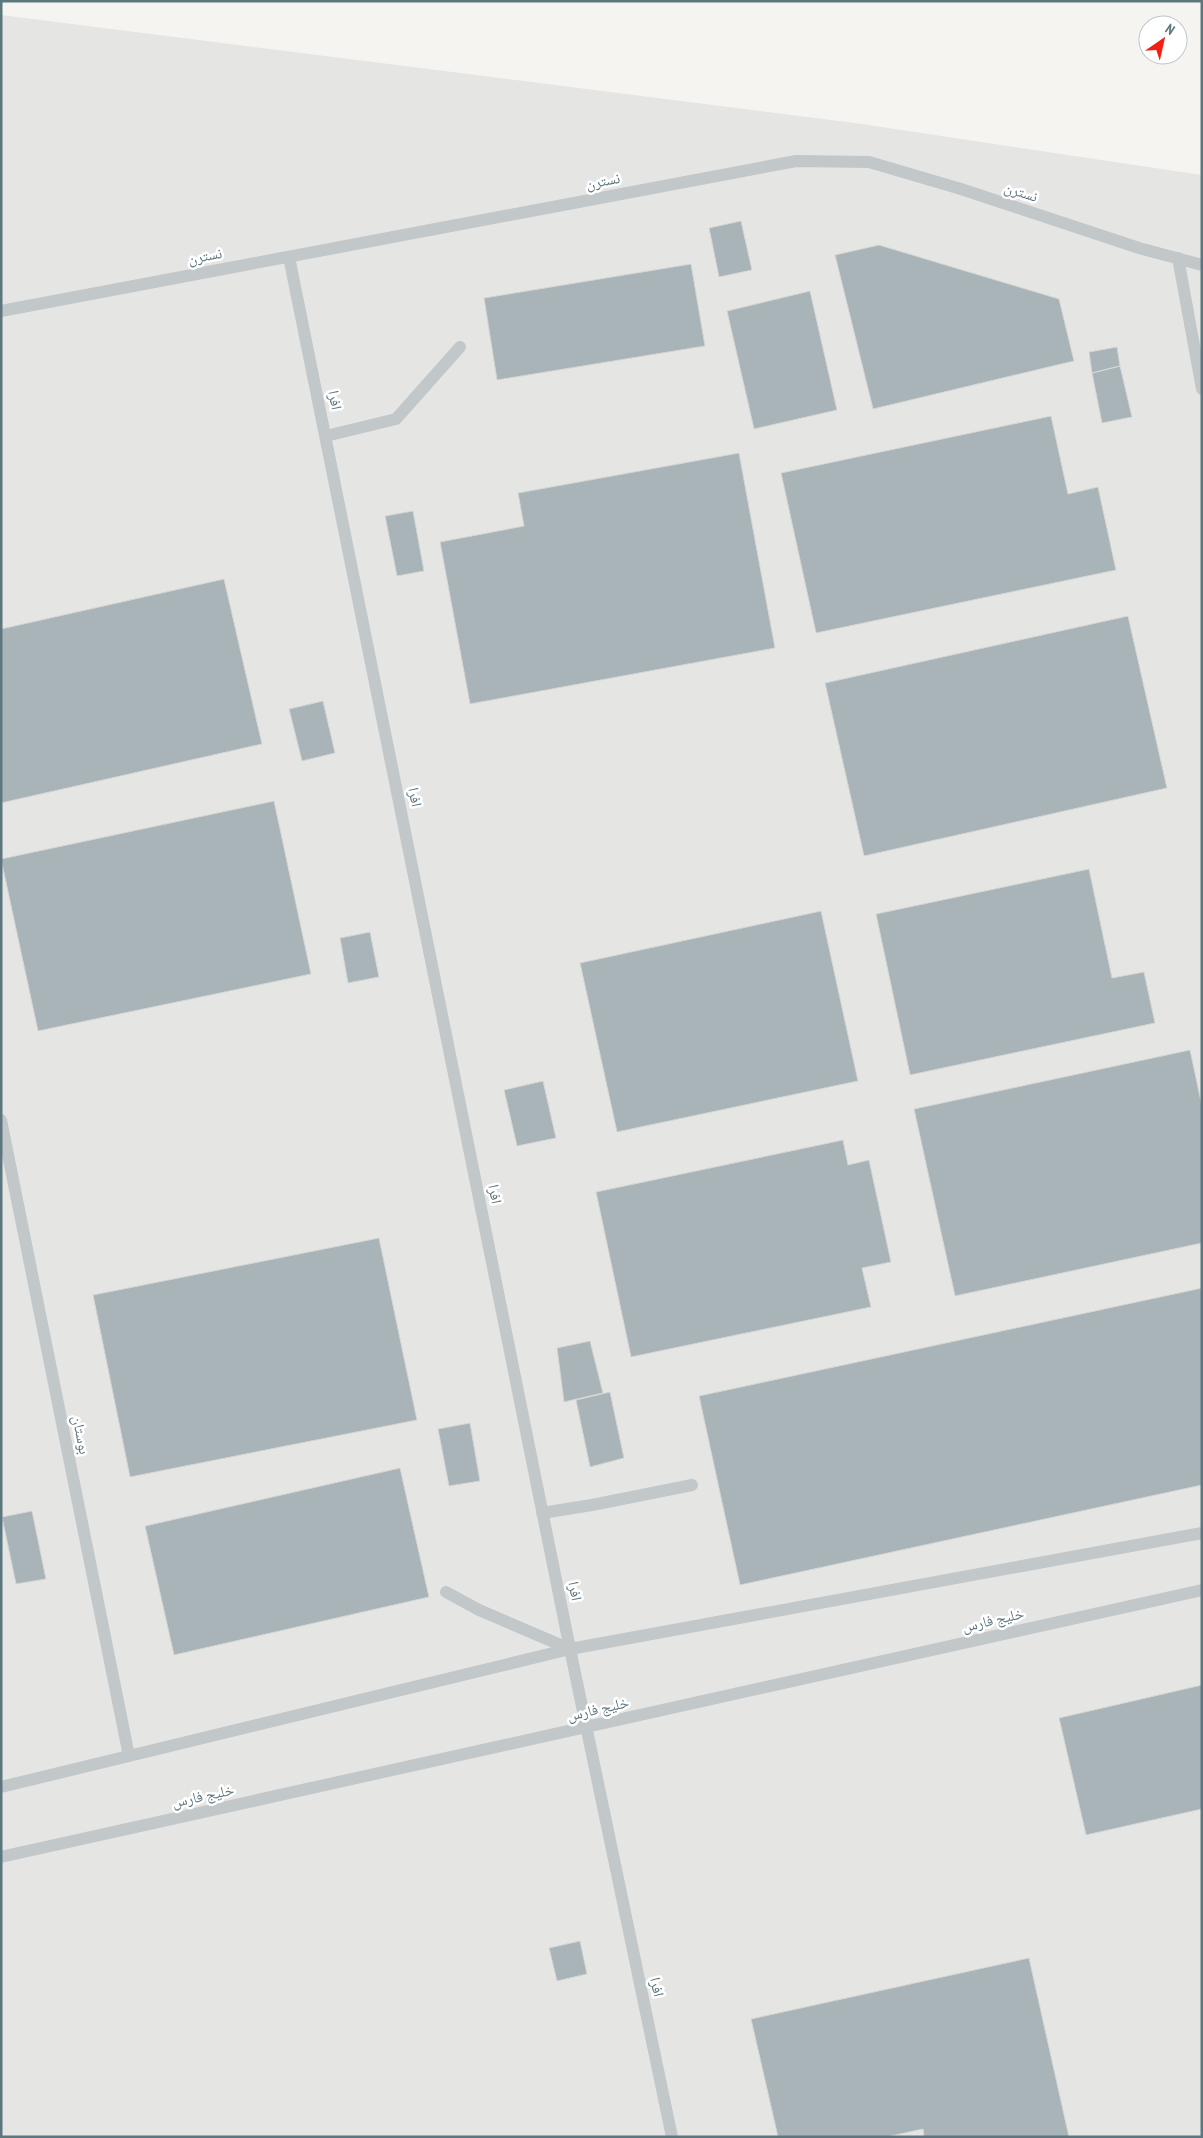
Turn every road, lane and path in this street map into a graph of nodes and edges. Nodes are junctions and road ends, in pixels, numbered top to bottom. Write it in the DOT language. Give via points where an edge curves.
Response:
graph roads {
  1 [pos="290,257"];
  2 [pos="1178,258"];
  3 [pos="1202,265"];
  4 [pos="1,311"];
  5 [pos="460,347"];
  6 [pos="1202,389"];
  7 [pos="326,436"];
  8 [pos="1,1120"];
  9 [pos="692,1485"];
  10 [pos="542,1513"];
  11 [pos="1202,1533"];
  12 [pos="1202,1590"];
  13 [pos="446,1592"];
  14 [pos="570,1649"];
  15 [pos="586,1728"];
  16 [pos="129,1756"];
  17 [pos="1,1787"];
  18 [pos="1,1857"];
  19 [pos="672,2137"];
  1 -- 2 [label="lane, نسترن" via="805,161 869,162"];
  1 -- 4 [label="lane, نسترن"];
  1 -- 7 [label="lane, افرا"];
  2 -- 3 [label="lane, نسترن"];
  2 -- 6 [label="lane"];
  5 -- 7 [label="lane" via="396,419"];
  7 -- 10 [label="lane, افرا"];
  8 -- 16 [label="lane, بوستان"];
  9 -- 10 [label="lane"];
  10 -- 14 [label="lane, افرا"];
  11 -- 14 [label="lane"];
  12 -- 15 [label="lane, خلیج فارس"];
  13 -- 14 [label="lane" via="478,1610"];
  14 -- 15 [label="lane, افرا"];
  14 -- 16 [label="lane"];
  15 -- 18 [label="lane, خلیج فارس"];
  15 -- 19 [label="lane, افرا"];
  16 -- 17 [label="lane"];
}
